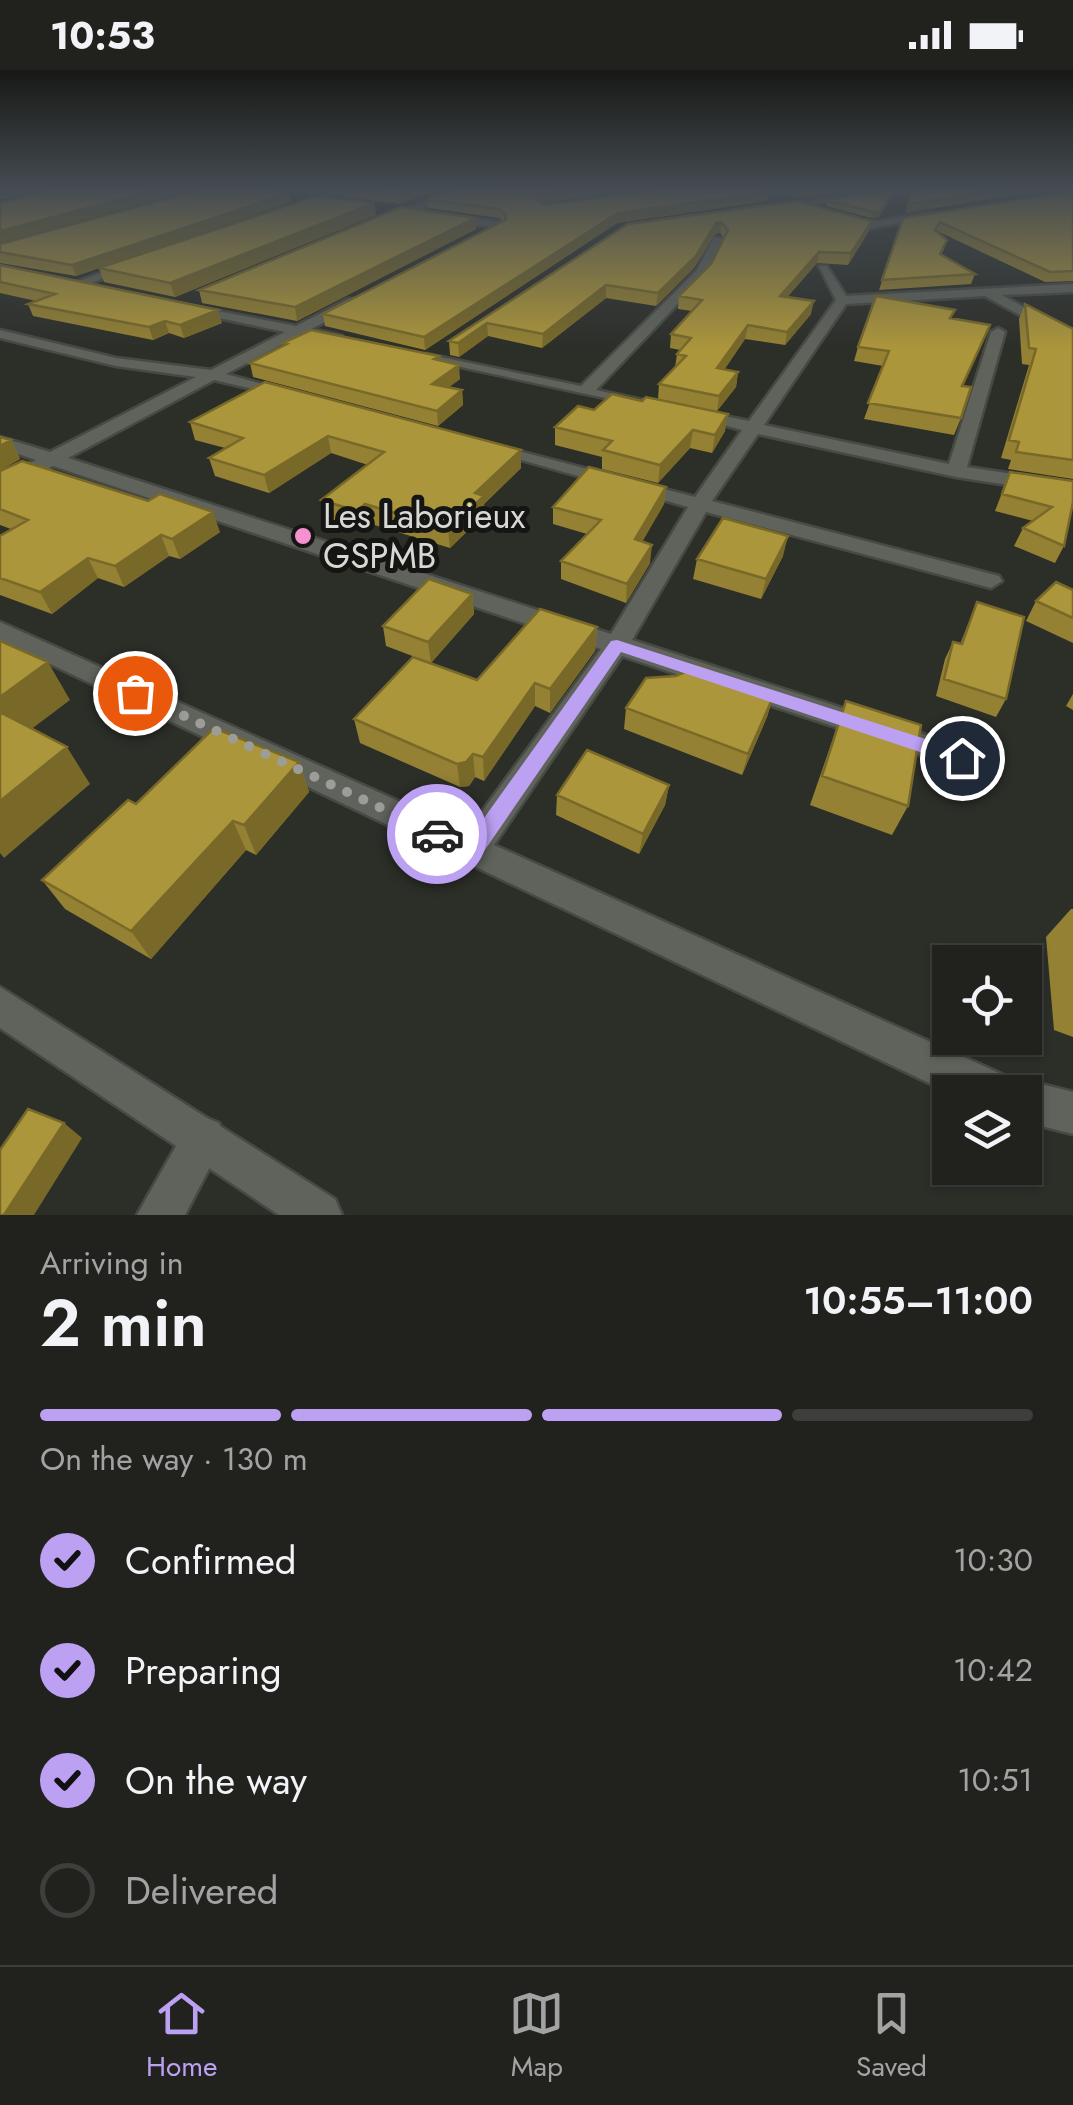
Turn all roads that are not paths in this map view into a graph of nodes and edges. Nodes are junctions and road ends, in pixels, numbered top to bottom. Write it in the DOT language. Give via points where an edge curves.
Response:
graph roads {
  1 [pos="716,242"];
  2 [pos="151,258"];
  3 [pos="823,268"];
  4 [pos="58,280"];
  5 [pos="77,284"];
  6 [pos="1073,288"];
  7 [pos="110,292"];
  8 [pos="986,292"];
  9 [pos="364,296"];
  10 [pos="194,298"];
  11 [pos="842,300"];
  12 [pos="297,331"];
  13 [pos="998,332"];
  14 [pos="0,334"];
  15 [pos="1069,335"];
  16 [pos="354,343"];
  17 [pos="444,348"];
  18 [pos="410,355"];
  19 [pos="429,359"];
  20 [pos="212,375"];
  21 [pos="585,392"];
  22 [pos="306,400"];
  23 [pos="660,408"];
  24 [pos="678,412"];
  25 [pos="753,428"];
  26 [pos="0,442"];
  27 [pos="474,445"];
  28 [pos="51,459"];
  29 [pos="956,470"];
  30 [pos="0,486"];
  31 [pos="1073,489"];
  32 [pos="700,504"];
  33 [pos="991,581"];
  34 [pos="0,630"];
  35 [pos="617,645"];
  36 [pos="962,758"];
  37 [pos="472,851"];
  38 [pos="0,1006"];
  39 [pos="956,1075"];
  40 [pos="1042,1105"];
  41 [pos="1073,1113"];
  42 [pos="204,1138"];
  43 [pos="160,1215"];
  44 [pos="319,1215"];
  1 -- 21 [label="street" via="702,272"];
  2 -- 5 [label="street"];
  3 -- 11 [label="street"];
  4 -- 5 [label="street"];
  5 -- 7 [label="street"];
  6 -- 8 [label="street"];
  8 -- 11 [label="street"];
  8 -- 15 [label="street"];
  9 -- 12 [label="street"];
  10 -- 12 [label="street" via="168,304"];
  11 -- 25 [label="street"];
  12 -- 16 [label="street"];
  12 -- 20 [label="street"];
  13 -- 29 [label="street"];
  14 -- 20 [label="street" via="116,362"];
  17 -- 19 [label="street"];
  18 -- 19 [label="street"];
  19 -- 21 [label="street"];
  20 -- 22 [label="street"];
  20 -- 28 [label="street"];
  21 -- 23 [label="street"];
  24 -- 25 [label="street"];
  25 -- 29 [label="street"];
  25 -- 32 [label="street"];
  26 -- 28 [label="street"];
  27 -- 32 [label="street"];
  28 -- 30 [label="street"];
  28 -- 35 [label="street"];
  29 -- 31 [label="street"];
  32 -- 33 [label="street"];
  32 -- 35 [label="street"];
  34 -- 37 [label="street"];
  35 -- 36 [label="street"];
  35 -- 37 [label="street"];
  37 -- 39 [label="street"];
  38 -- 42 [label="street"];
  40 -- 41 [label="street"];
  42 -- 43 [label="street"];
  42 -- 44 [label="street"];
}
